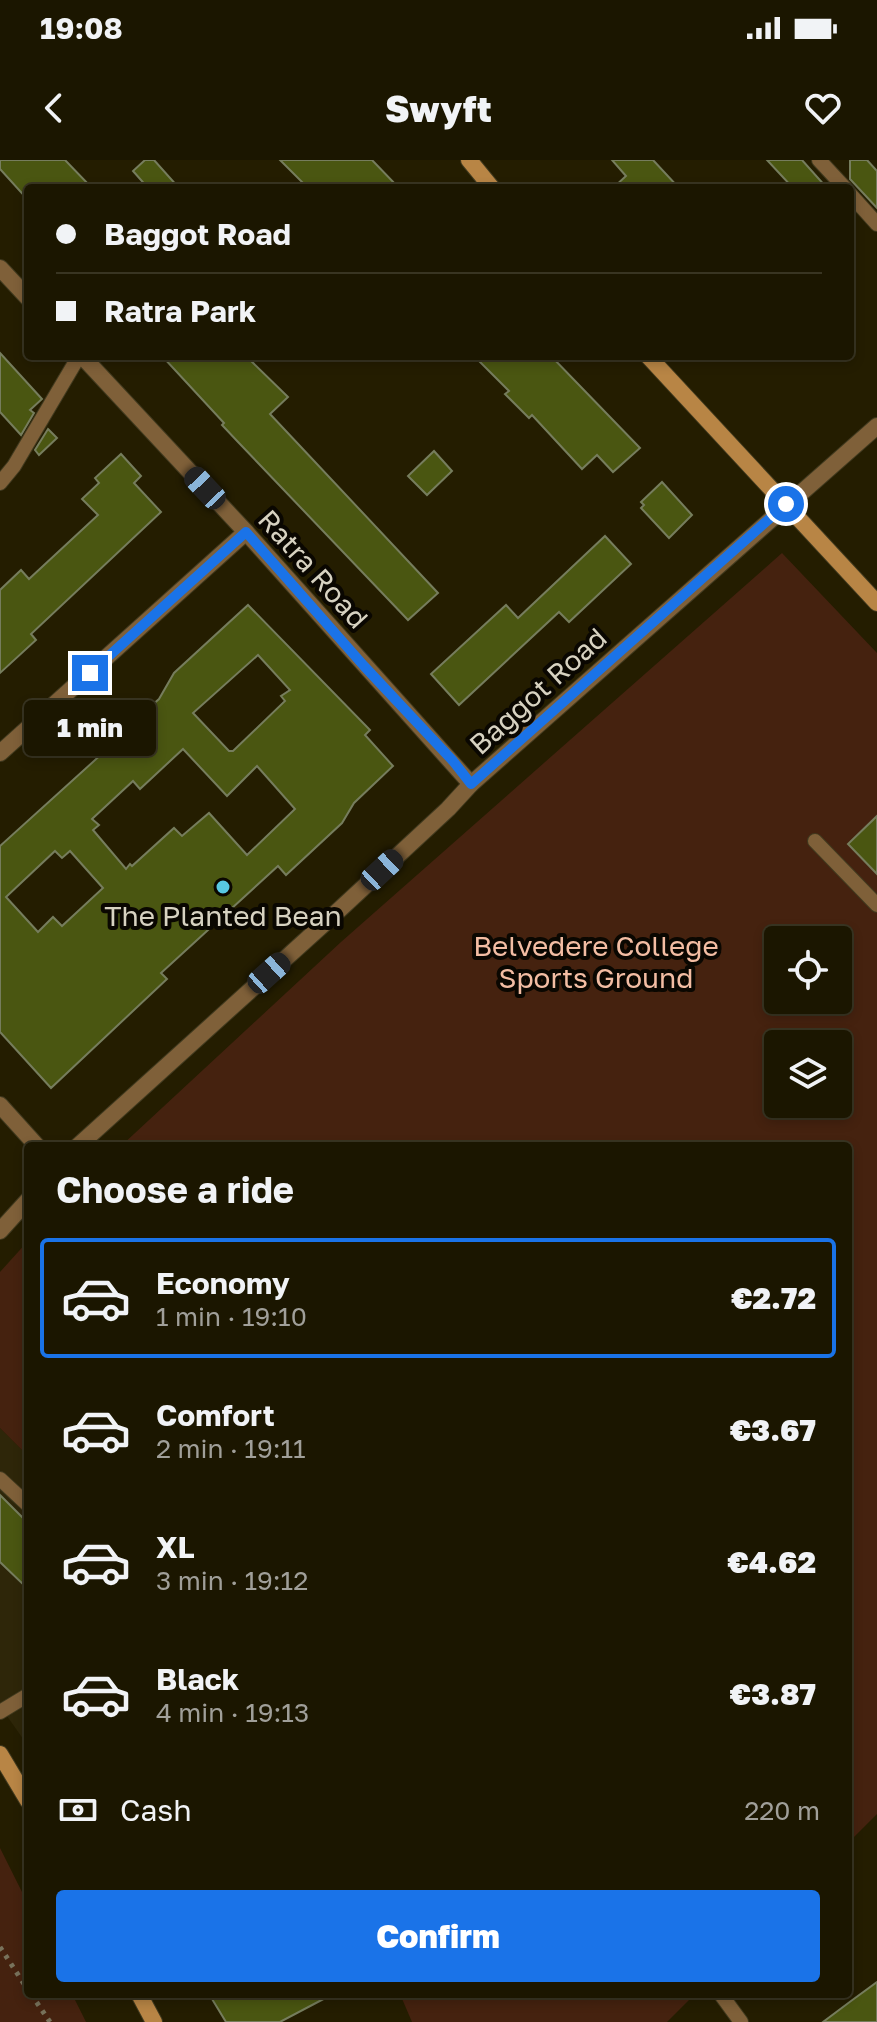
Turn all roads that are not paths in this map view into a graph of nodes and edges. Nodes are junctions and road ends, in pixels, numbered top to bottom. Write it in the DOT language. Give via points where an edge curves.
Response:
graph roads {
  1 [pos="469,160"];
  2 [pos="819,160"];
  3 [pos="489,184"];
  4 [pos="841,184"];
  5 [pos="854,198"];
  6 [pos="877,224"];
  7 [pos="0,268"];
  8 [pos="24,294"];
  9 [pos="78,360"];
  10 [pos="84,360"];
  11 [pos="652,360"];
  12 [pos="877,426"];
  13 [pos="0,483"];
  14 [pos="786,504"];
  15 [pos="246,532"];
  16 [pos="877,603"];
  17 [pos="0,753"];
  18 [pos="471,784"];
  19 [pos="815,841"];
  20 [pos="877,905"];
  21 [pos="0,1105"];
  22 [pos="33,1142"];
  23 [pos="82,1142"];
  24 [pos="24,1204"];
  25 [pos="0,1231"];
  26 [pos="0,1479"];
  27 [pos="24,1501"];
  28 [pos="24,1697"];
  29 [pos="0,1712"];
  30 [pos="0,1754"];
  31 [pos="24,1794"];
  32 [pos="141,1998"];
  33 [pos="723,1998"];
  34 [pos="154,2022"];
  35 [pos="741,2022"];
  1 -- 3 [label="main road"];
  2 -- 4 [label="lane"];
  5 -- 6 [label="lane"];
  7 -- 8 [label="street"];
  9 -- 13 [label="lane"];
  10 -- 15 [label="street, Ratra Road"];
  11 -- 14 [label="main road"];
  12 -- 14 [label="street, Baggot Road"];
  14 -- 16 [label="main road"];
  14 -- 18 [label="street, Baggot Road"];
  15 -- 17 [label="street"];
  15 -- 18 [label="street, Ratra Road"];
  18 -- 23 [label="street, Baggot Road"];
  19 -- 20 [label="lane"];
  21 -- 22 [label="street"];
  24 -- 25 [label="street"];
  26 -- 27 [label="lane"];
  28 -- 29 [label="lane"];
  30 -- 31 [label="main road"];
  32 -- 34 [label="main road"];
  33 -- 35 [label="lane"];
}
